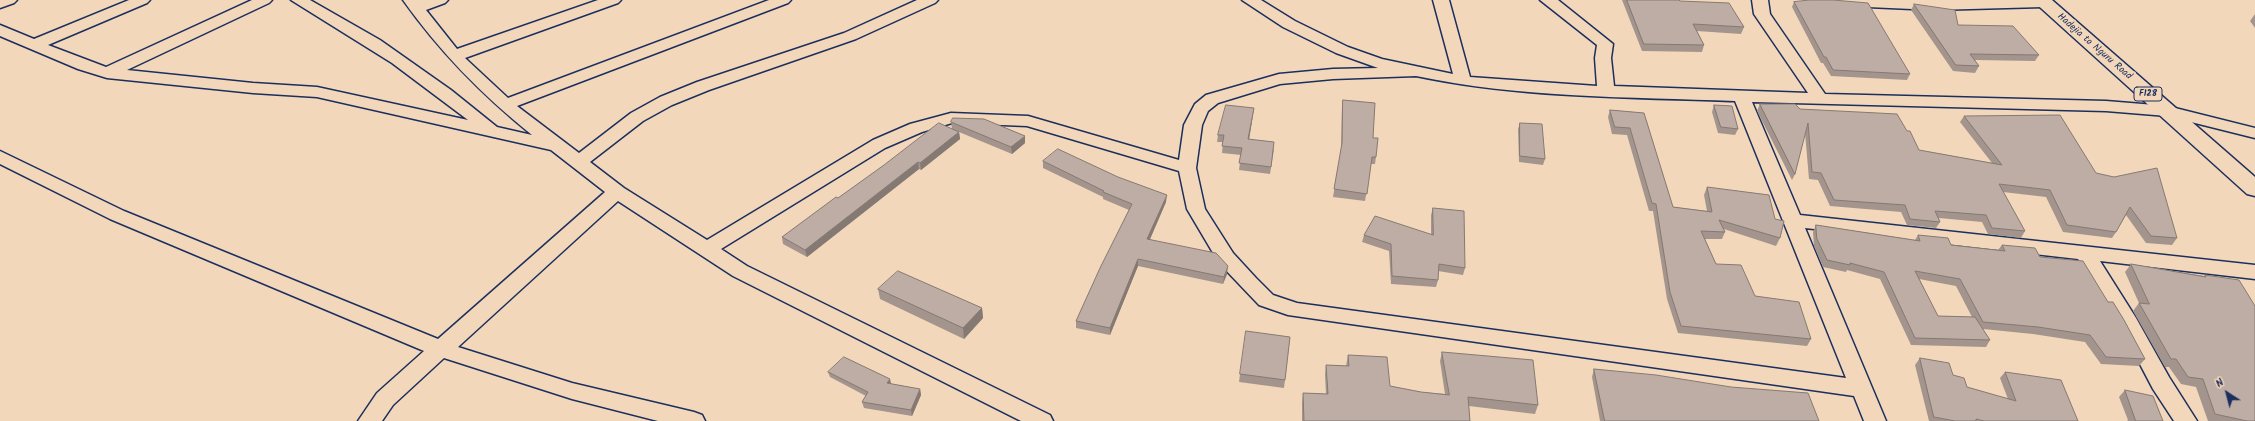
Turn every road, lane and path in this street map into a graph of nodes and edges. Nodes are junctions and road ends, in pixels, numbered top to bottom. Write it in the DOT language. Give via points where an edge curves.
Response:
graph roads {
  1 [pos="9,0"];
  2 [pos="142,0"];
  3 [pos="264,0"];
  4 [pos="299,0"];
  5 [pos="440,0"];
  6 [pos="613,0"];
  7 [pos="783,0"];
  8 [pos="930,0"];
  9 [pos="1250,0"];
  10 [pos="1441,0"];
  11 [pos="1548,0"];
  12 [pos="1760,0"];
  13 [pos="1823,0"];
  14 [pos="2042,1"];
  15 [pos="0,3"];
  16 [pos="413,4"];
  17 [pos="0,30"];
  18 [pos="34,45"];
  19 [pos="454,56"];
  20 [pos="107,72"];
  21 [pos="1412,72"];
  22 [pos="1463,81"];
  23 [pos="1606,91"];
  24 [pos="1741,96"];
  25 [pos="1820,99"];
  26 [pos="505,105"];
  27 [pos="2167,111"];
  28 [pos="492,132"];
  29 [pos="2255,133"];
  30 [pos="559,146"];
  31 [pos="0,157"];
  32 [pos="579,162"];
  33 [pos="1186,168"];
  34 [pos="2255,189"];
  35 [pos="617,192"];
  36 [pos="1792,220"];
  37 [pos="707,249"];
  38 [pos="2084,253"];
  39 [pos="2255,272"];
  40 [pos="440,349"];
  41 [pos="1862,389"];
  42 [pos="369,421"];
  43 [pos="694,421"];
  44 [pos="1042,421"];
  45 [pos="1876,421"];
  46 [pos="2186,421"];
  1 -- 15 [label="street"];
  2 -- 18 [label="street"];
  3 -- 20 [label="street"];
  4 -- 28 [label="street" via="385,49 455,99"];
  5 -- 16 [label="street"];
  6 -- 19 [label="street"];
  7 -- 26 [label="street"];
  8 -- 32 [label="street" via="850,36 666,101 637,117"];
  9 -- 21 [label="street" via="1289,24 1342,50"];
  10 -- 22 [label="street"];
  11 -- 23 [label="street" via="1605,44 1603,58"];
  12 -- 25 [label="street" via="1762,14"];
  13 -- 14 [label="street" via="1934,6"];
  14 -- 27 [label="main road, Hadejia to Nguru Road / F128"];
  16 -- 19 [label="street"];
  17 -- 18 [label="street"];
  18 -- 20 [label="street" via="84,66"];
  19 -- 26 [label="street"];
  20 -- 28 [label="street" via="253,88 317,92"];
  21 -- 22 [label="street"];
  21 -- 33 [label="street" via="1333,74 1279,79 1212,99 1202,108 1193,125"];
  22 -- 23 [label="street"];
  23 -- 24 [label="street"];
  24 -- 25 [label="street"];
  24 -- 36 [label="street"];
  25 -- 27 [label="street" via="2106,106"];
  26 -- 30 [label="street"];
  27 -- 29 [label="street"];
  27 -- 34 [label="main road, Hadejia to Nguru Road / F128"];
  28 -- 30 [label="street"];
  30 -- 32 [label="street"];
  31 -- 40 [label="street" via="117,215"];
  32 -- 35 [label="street"];
  33 -- 37 [label="street" via="1028,121 951,118 916,128 879,144"];
  33 -- 41 [label="street" via="1196,209 1226,258 1266,300 1295,310"];
  35 -- 37 [label="street"];
  35 -- 40 [label="street"];
  36 -- 38 [label="street"];
  36 -- 41 [label="street"];
  37 -- 44 [label="street" via="740,271"];
  38 -- 39 [label="street"];
  38 -- 46 [label="street" via="2129,323 2161,384"];
  40 -- 42 [label="street" via="385,399"];
  40 -- 43 [label="street" via="572,391"];
  41 -- 45 [label="street"];
}
